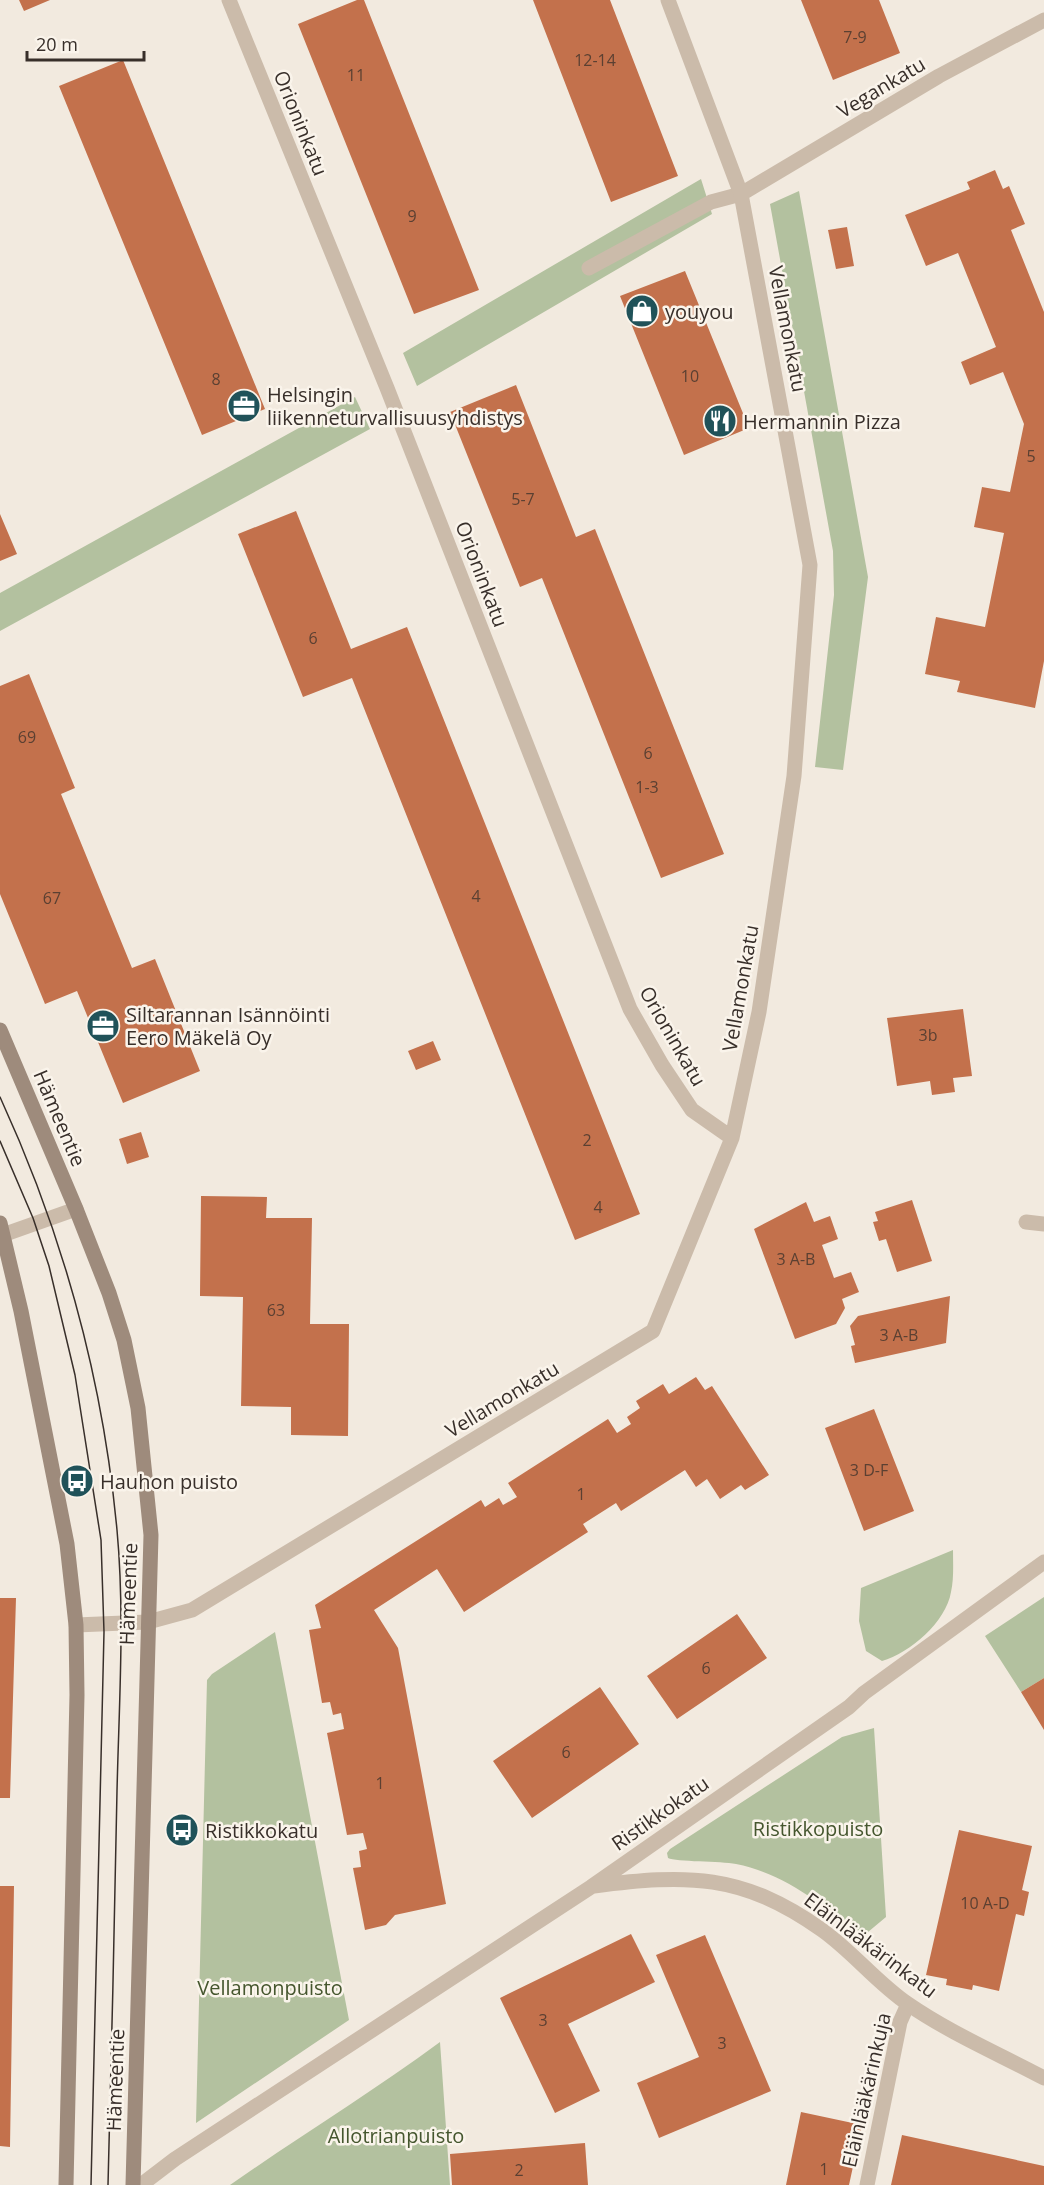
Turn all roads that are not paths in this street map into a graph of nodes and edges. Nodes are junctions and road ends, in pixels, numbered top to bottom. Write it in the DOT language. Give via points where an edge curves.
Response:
graph roads {
  1 [pos="668,0"];
  2 [pos="232,1"];
  3 [pos="1044,20"];
  4 [pos="741,194"];
  5 [pos="589,268"];
  6 [pos="0,1030"];
  7 [pos="732,1138"];
  8 [pos="76,1209"];
  9 [pos="1026,1222"];
  10 [pos="1044,1224"];
  11 [pos="1,1231"];
  12 [pos="1044,1562"];
  13 [pos="148,1622"];
  14 [pos="75,1625"];
  15 [pos="591,1887"];
  16 [pos="908,2004"];
  17 [pos="1044,2078"];
  18 [pos="66,2185"];
  19 [pos="133,2185"];
  20 [pos="141,2185"];
  21 [pos="867,2185"];
  1 -- 4 [label="street, Vellamonkatu"];
  2 -- 7 [label="street, Orioninkatu" via="630,1009 692,1110"];
  3 -- 4 [label="street, Vegankatu" via="939,76"];
  4 -- 5 [label="street, Vegankatu" via="711,202"];
  4 -- 7 [label="street, Vellamonkatu" via="810,565 796,766 759,1012"];
  6 -- 8 [label="main road, Hämeentie"];
  7 -- 13 [label="street, Vellamonkatu" via="653,1330 214,1599 192,1610"];
  8 -- 11 [label="street"];
  8 -- 13 [label="main road, Hämeentie" via="124,1340 138,1408 151,1534"];
  9 -- 10 [label="street"];
  11 -- 14 [label="main road" via="67,1544"];
  12 -- 15 [label="street, Ristikkokatu" via="849,1707"];
  13 -- 14 [label="street, Vellamonkatu"];
  13 -- 19 [label="main road, Hämeentie"];
  14 -- 18 [label="main road" via="77,1695"];
  15 -- 16 [label="street, Eläinlääkärinkatu" via="697,1878 747,1889 823,1930"];
  15 -- 20 [label="street, Ristikkokatu" via="174,2159"];
  16 -- 17 [label="street, Eläinlääkärinkatu"];
  16 -- 21 [label="street, Eläinlääkärinkuja" via="900,2022"];
}
